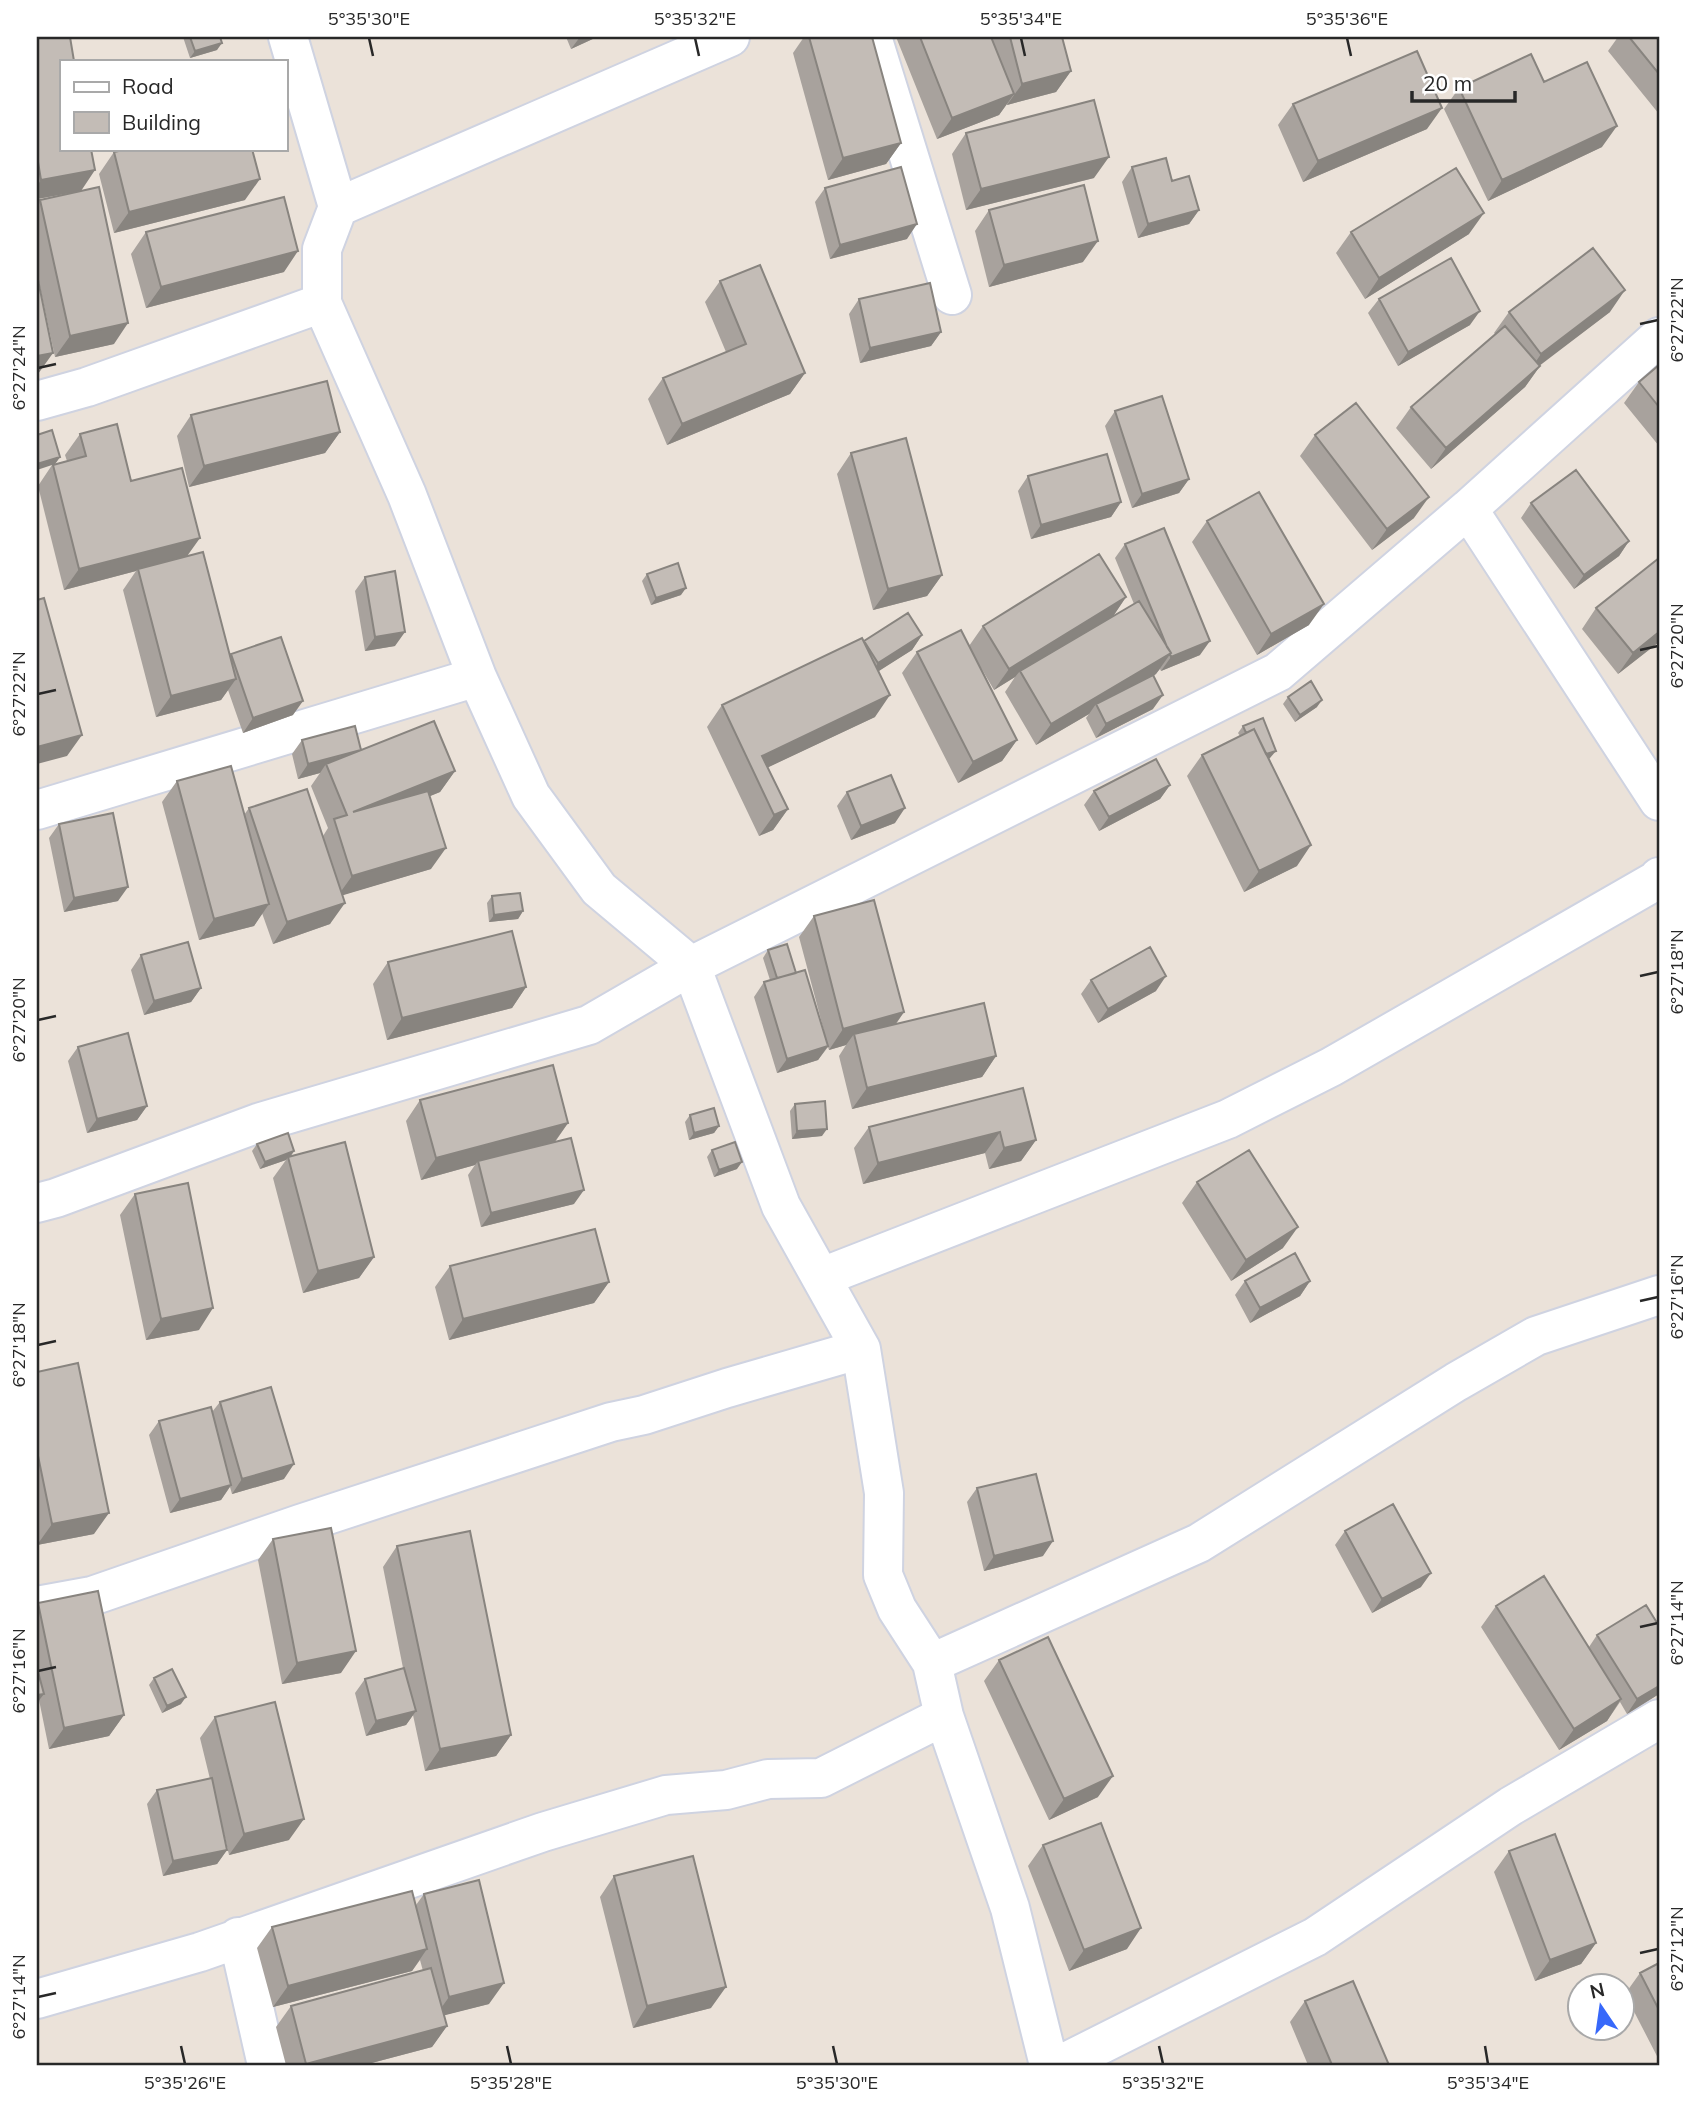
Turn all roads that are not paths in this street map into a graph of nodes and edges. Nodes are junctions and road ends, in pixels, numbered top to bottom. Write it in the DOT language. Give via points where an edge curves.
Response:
graph roads {
  1 [pos="288,37"];
  2 [pos="730,37"];
  3 [pos="872,37"];
  4 [pos="338,207"];
  5 [pos="952,295"];
  6 [pos="322,303"];
  7 [pos="1659,337"];
  8 [pos="37,401"];
  9 [pos="1468,509"];
  10 [pos="477,677"];
  11 [pos="1659,801"];
  12 [pos="37,810"];
  13 [pos="1659,877"];
  14 [pos="691,966"];
  15 [pos="37,1203"];
  16 [pos="822,1277"];
  17 [pos="1659,1295"];
  18 [pos="861,1349"];
  19 [pos="37,1606"];
  20 [pos="932,1663"];
  21 [pos="944,1716"];
  22 [pos="1659,1720"];
  23 [pos="238,1937"];
  24 [pos="37,1999"];
  25 [pos="267,2065"];
  26 [pos="1049,2065"];
  27 [pos="1060,2065"];
  1 -- 4 [label="street"];
  2 -- 4 [label="street"];
  3 -- 5 [label="street"];
  4 -- 6 [label="street" via="322,249"];
  6 -- 8 [label="street"];
  6 -- 10 [label="street" via="407,495"];
  7 -- 9 [label="street"];
  9 -- 11 [label="street"];
  9 -- 14 [label="street" via="1278,672"];
  10 -- 12 [label="street"];
  10 -- 14 [label="street" via="531,796 598,889"];
  13 -- 16 [label="street" via="1331,1067 1228,1119"];
  14 -- 15 [label="street" via="589,1025 258,1123"];
  14 -- 16 [label="street" via="781,1206"];
  16 -- 18 [label="street"];
  17 -- 20 [label="street" via="1536,1336 1199,1542"];
  18 -- 19 [label="street" via="611,1422 92,1596"];
  18 -- 20 [label="street" via="884,1493 883,1575 897,1609"];
  20 -- 21 [label="street"];
  21 -- 23 [label="street" via="821,1778 768,1779 726,1790 666,1795 543,1832"];
  21 -- 26 [label="street" via="1010,1908"];
  22 -- 27 [label="street" via="1511,1806 1315,1937"];
  23 -- 24 [label="street"];
  23 -- 25 [label="street"];
}
